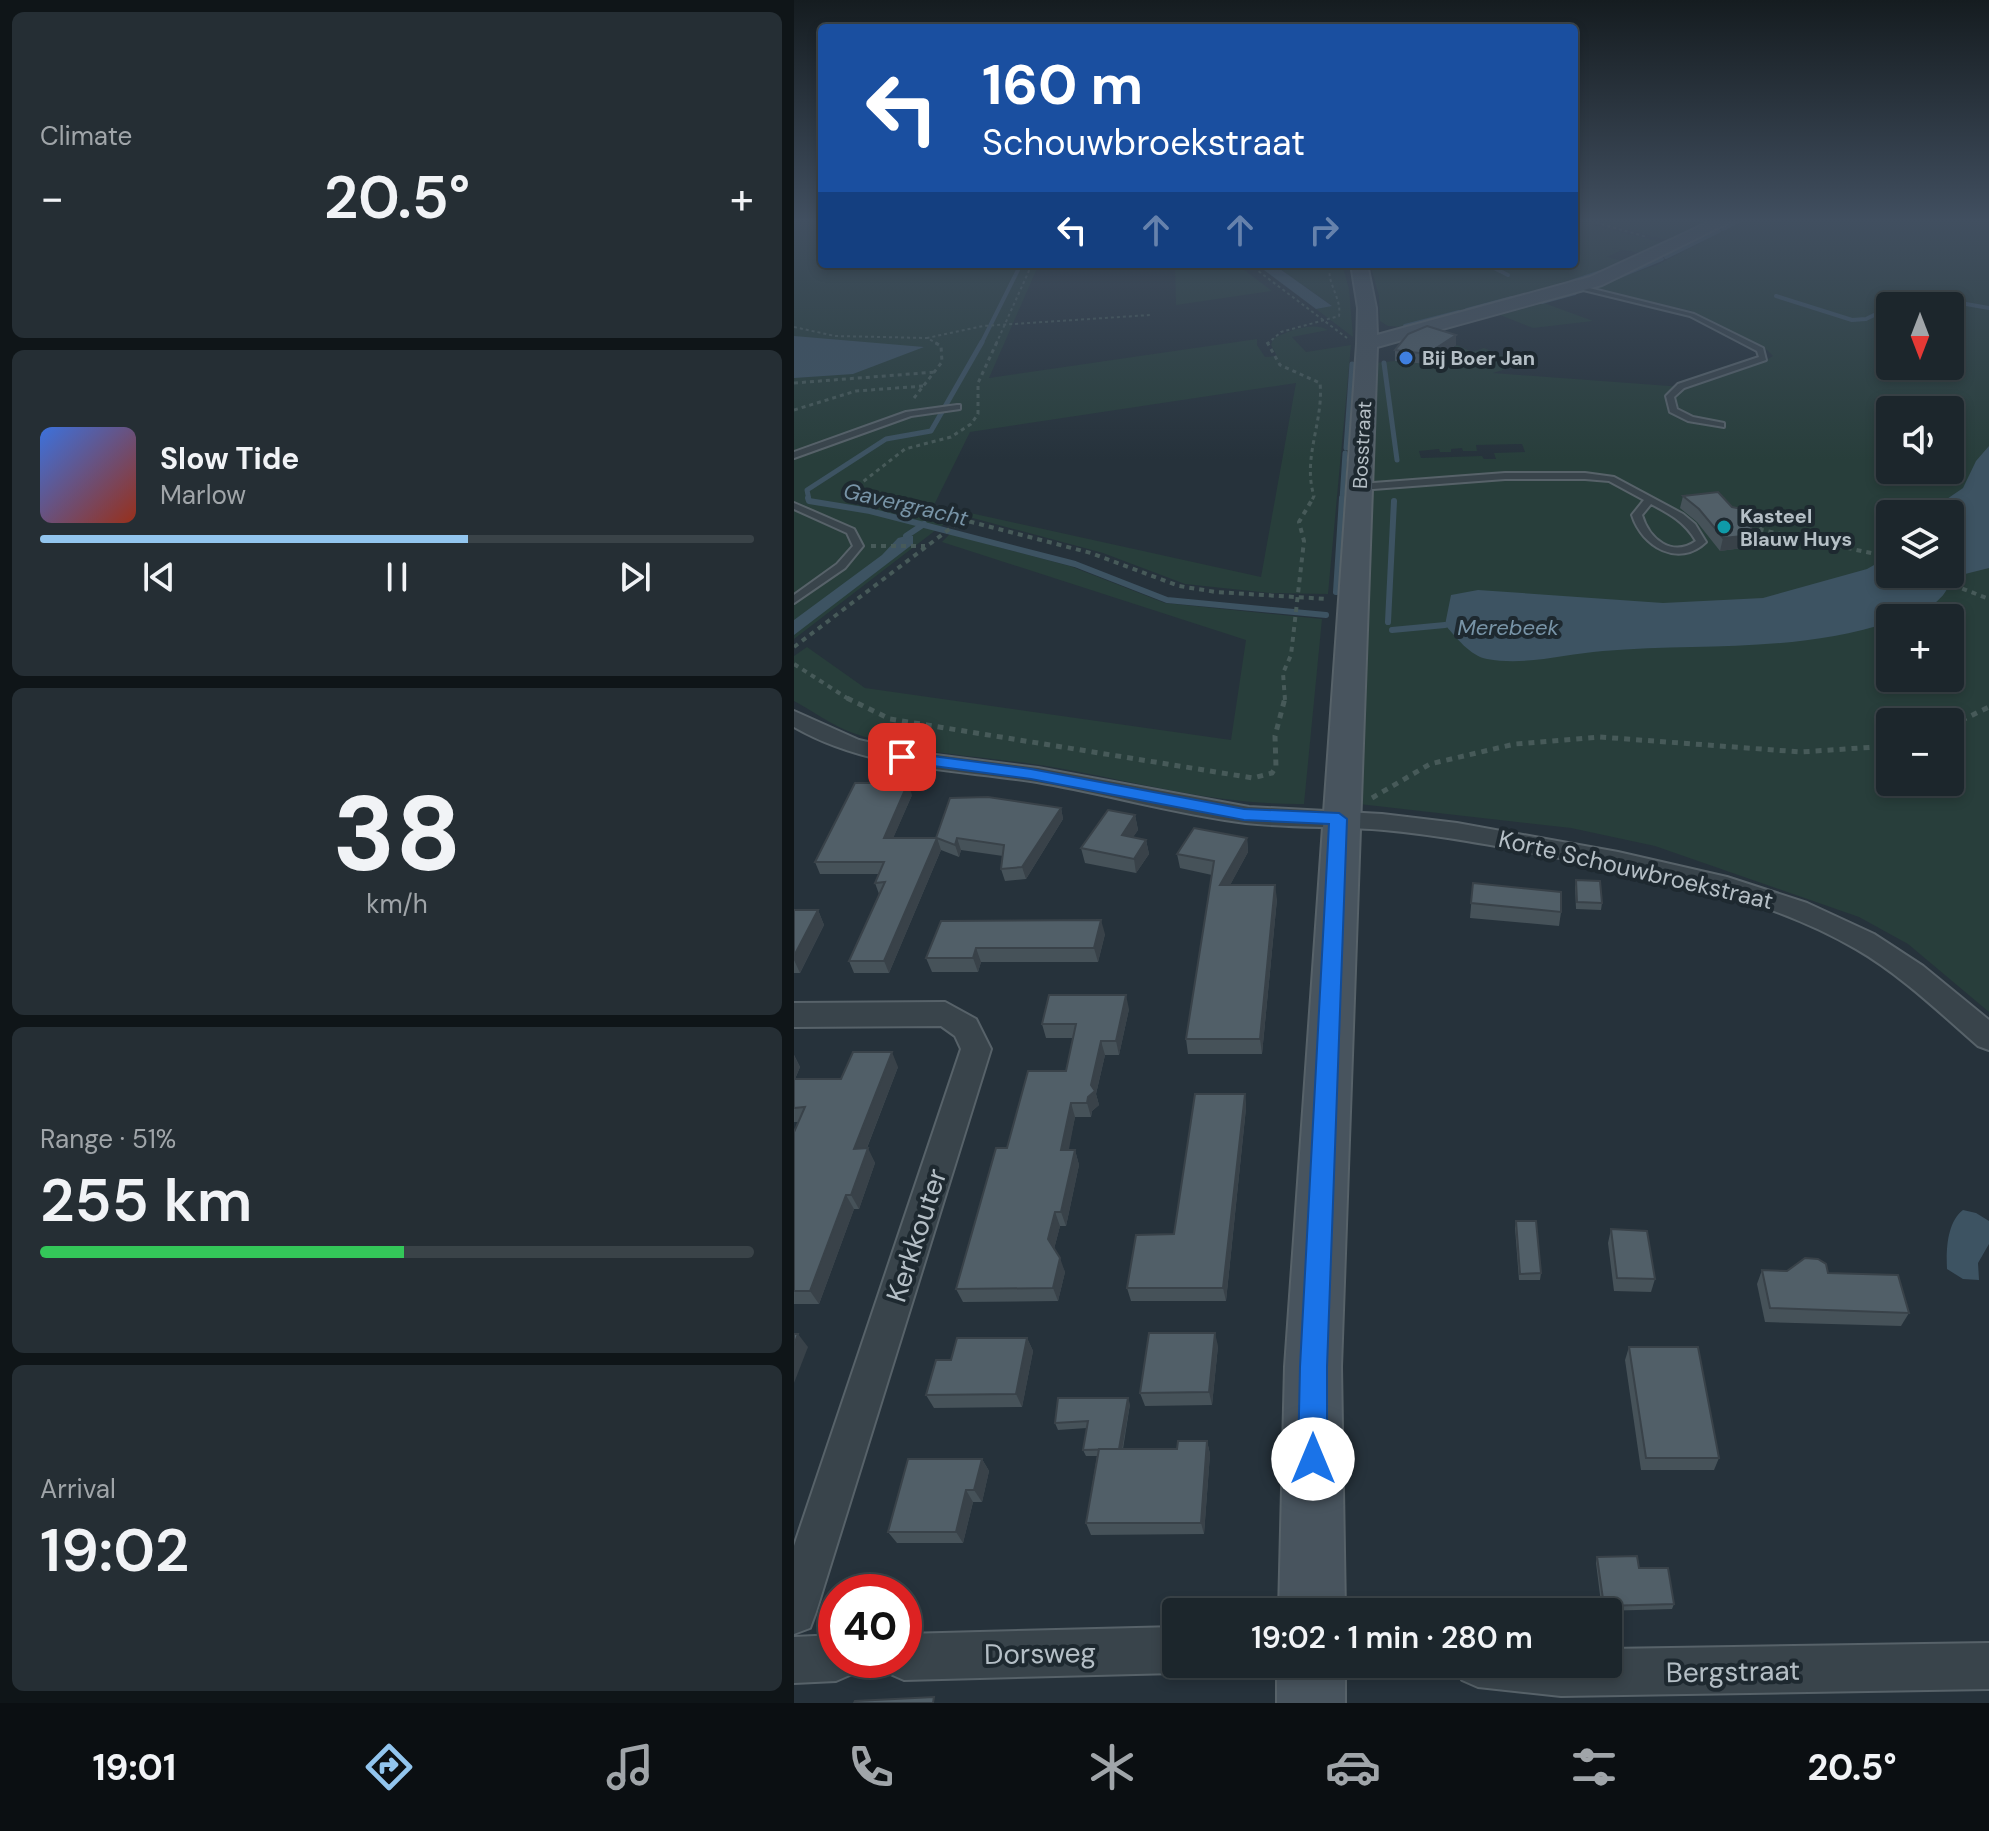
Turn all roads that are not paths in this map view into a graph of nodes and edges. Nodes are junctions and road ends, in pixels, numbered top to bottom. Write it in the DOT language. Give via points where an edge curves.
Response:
graph roads {
  1 [pos="1366,300"];
  2 [pos="1526,300"];
  3 [pos="1632,300"];
  4 [pos="1367,342"];
  5 [pos="957,407"];
  6 [pos="1721,425"];
  7 [pos="794,455"];
  8 [pos="1360,487"];
  9 [pos="1650,499"];
  10 [pos="794,506"];
  11 [pos="794,600"];
  12 [pos="794,718"];
  13 [pos="1339,819"];
  14 [pos="794,1015"];
  15 [pos="1989,1038"];
  16 [pos="1312,1598"];
  17 [pos="794,1612"];
  18 [pos="1162,1650"];
  19 [pos="922,1657"];
  20 [pos="818,1659"];
  21 [pos="794,1660"];
  22 [pos="1989,1666"];
  23 [pos="1622,1672"];
  24 [pos="1311,1678"];
  25 [pos="1311,1703"];
  1 -- 4 [label="street, Bosstraat"];
  2 -- 4 [label="street"];
  3 -- 6 [label="lane" via="1692,315 1760,350 1763,358 1681,386 1670,396 1673,410 1681,415"];
  4 -- 8 [label="street, Bosstraat"];
  5 -- 7 [label="lane" via="909,414"];
  8 -- 9 [label="lane" via="1585,476 1611,479"];
  8 -- 13 [label="street, Bosstraat"];
  9 -- 9 [label="lane" via="1692,526 1701,542 1684,551 1670,550 1643,535 1637,515"];
  10 -- 11 [label="lane" via="851,531 858,546 841,566"];
  12 -- 13 [label="street, Korte Schouwbroekstraat" via="828,738 902,757 1044,776 1244,814"];
  13 -- 15 [label="street, Korte Schouwbroekstraat" via="1463,831 1681,875 1788,904 1904,967"];
  13 -- 16 [label="street, Bosstraat" via="1313,1367"];
  14 -- 17 [label="street, Kerkkouter" via="945,1014 973,1034 976,1049"];
  18 -- 19 [label="street, Dorsweg"];
  20 -- 21 [label="street"];
  22 -- 23 [label="street, Bergstraat"];
  24 -- 25 [label="street"];
}
